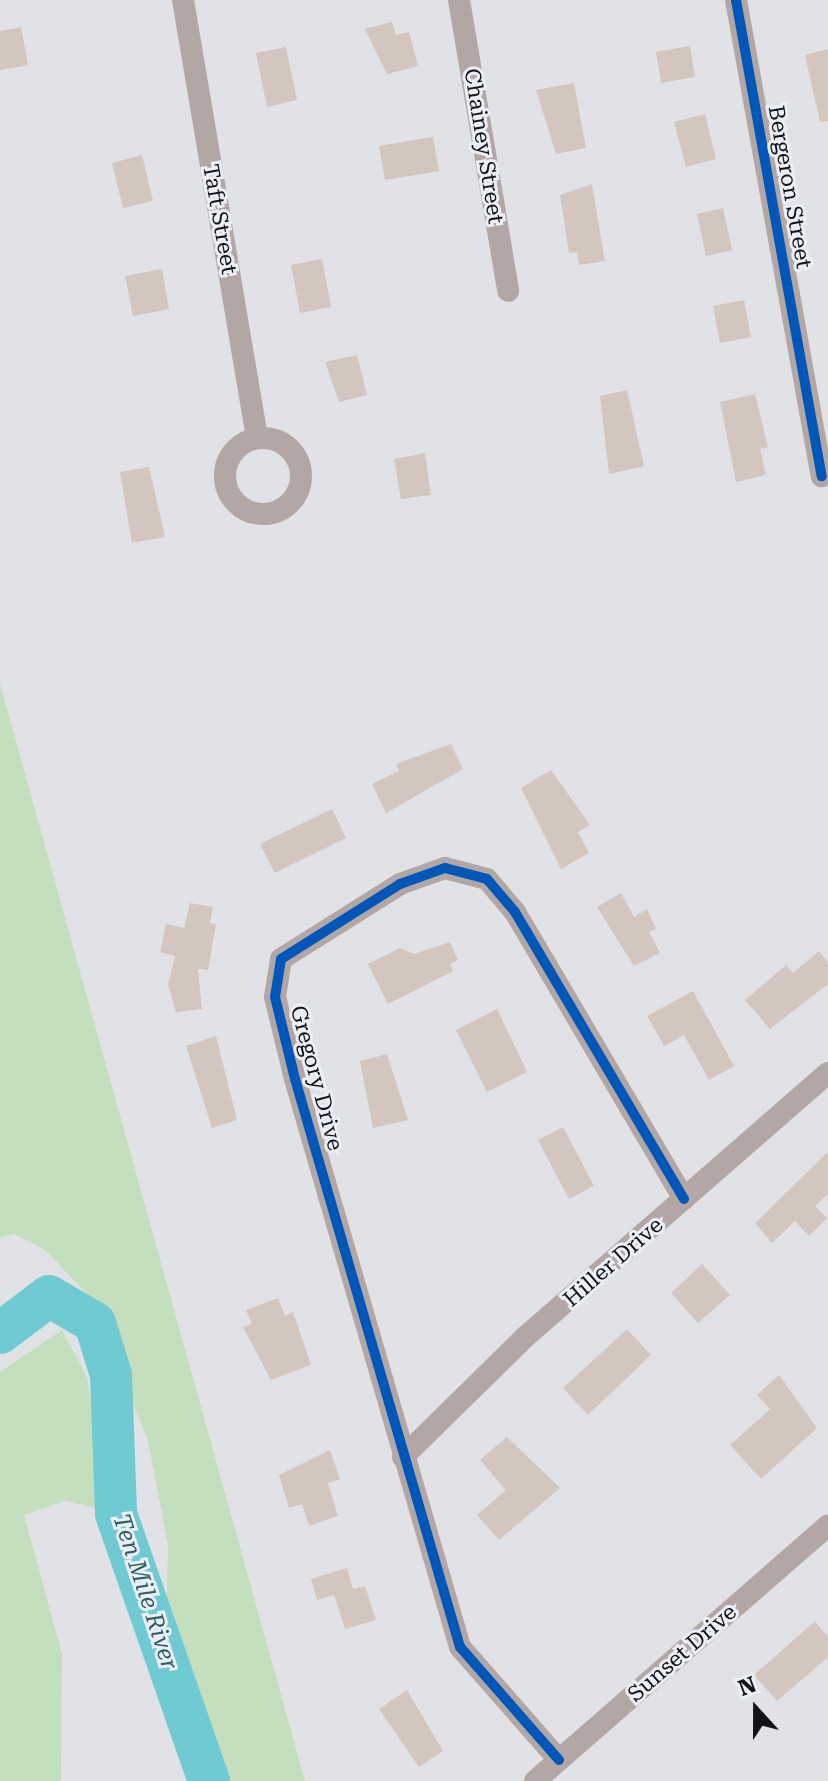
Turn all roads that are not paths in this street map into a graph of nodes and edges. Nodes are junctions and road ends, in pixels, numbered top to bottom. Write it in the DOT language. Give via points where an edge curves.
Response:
graph roads {
  1 [pos="183,0"];
  2 [pos="459,0"];
  3 [pos="736,0"];
  4 [pos="508,291"];
  5 [pos="257,438"];
  6 [pos="822,476"];
  7 [pos="828,1073"];
  8 [pos="684,1199"];
  9 [pos="403,1457"];
  10 [pos="828,1525"];
  11 [pos="559,1760"];
  12 [pos="535,1781"];
  1 -- 5 [label="street, Taft Street"];
  2 -- 4 [label="street, Chainey Street"];
  3 -- 6 [label="street, Bergeron Street"];
  7 -- 8 [label="street, Hiller Drive"];
  8 -- 9 [label="street, Hiller Drive" via="524,1338"];
  8 -- 9 [label="street, Gregory Drive" via="515,912 487,879 445,868 400,884 281,959 275,997"];
  9 -- 11 [label="street, Gregory Drive" via="460,1647"];
  10 -- 11 [label="street, Sunset Drive"];
  11 -- 12 [label="street, Sunset Drive"];
}
